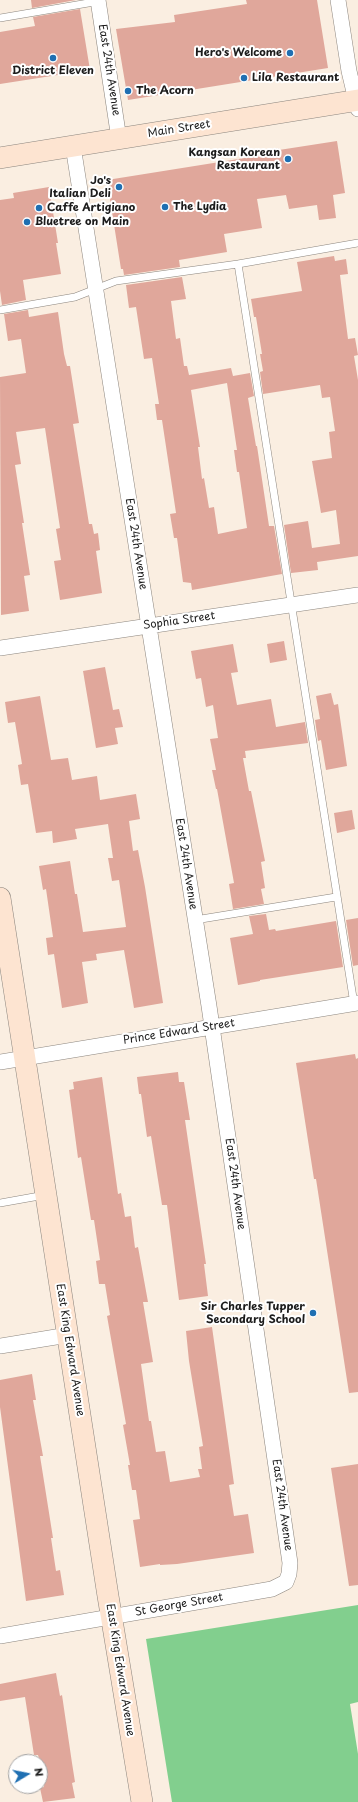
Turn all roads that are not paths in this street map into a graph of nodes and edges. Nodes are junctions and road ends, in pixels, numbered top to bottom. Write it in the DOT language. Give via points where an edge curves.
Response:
graph roads {
  1 [pos="100,0"];
  2 [pos="338,0"];
  3 [pos="0,18"];
  4 [pos="357,103"];
  5 [pos="119,139"];
  6 [pos="73,146"];
  7 [pos="0,158"];
  8 [pos="358,243"];
  9 [pos="238,264"];
  10 [pos="96,289"];
  11 [pos="0,310"];
  12 [pos="358,594"];
  13 [pos="292,605"];
  14 [pos="149,626"];
  15 [pos="0,648"];
  16 [pos="336,897"];
  17 [pos="0,898"];
  18 [pos="195,920"];
  19 [pos="6,972"];
  20 [pos="356,1004"];
  21 [pos="212,1027"];
  22 [pos="24,1058"];
  23 [pos="0,1062"];
  24 [pos="46,1195"];
  25 [pos="0,1203"];
  26 [pos="68,1335"];
  27 [pos="0,1346"];
  28 [pos="286,1582"];
  29 [pos="111,1616"];
  30 [pos="0,1636"];
  31 [pos="142,1802"];
  1 -- 3 [label="lane"];
  1 -- 5 [label="street, East 24th Avenue"];
  2 -- 4 [label="street"];
  4 -- 5 [label="main road, Main Street"];
  5 -- 6 [label="main road, Main Street"];
  6 -- 7 [label="main road, Main Street"];
  6 -- 10 [label="street, East 24th Avenue"];
  8 -- 9 [label="lane"];
  9 -- 10 [label="lane" via="116,280"];
  9 -- 13 [label="lane"];
  10 -- 11 [label="lane" via="75,297"];
  10 -- 14 [label="street, East 24th Avenue"];
  12 -- 13 [label="street, Sophia Street"];
  13 -- 14 [label="street, Sophia Street"];
  13 -- 16 [label="lane"];
  14 -- 15 [label="street, Sophia Street"];
  14 -- 18 [label="street, East 24th Avenue"];
  16 -- 18 [label="lane"];
  16 -- 20 [label="lane"];
  17 -- 19 [label="main road, East King Edward Avenue"];
  18 -- 21 [label="street, East 24th Avenue"];
  19 -- 22 [label="main road, East King Edward Avenue"];
  20 -- 21 [label="street, Prince Edward Street"];
  21 -- 22 [label="street, Prince Edward Street"];
  21 -- 28 [label="street, East 24th Avenue" via="290,1563"];
  22 -- 23 [label="street, Prince Edward Street"];
  22 -- 24 [label="main road, East King Edward Avenue"];
  24 -- 25 [label="lane"];
  24 -- 26 [label="main road, East King Edward Avenue"];
  26 -- 27 [label="street"];
  26 -- 29 [label="main road, East King Edward Avenue"];
  28 -- 29 [label="street, St George Street" via="272,1590"];
  29 -- 30 [label="street, St George Street"];
  29 -- 31 [label="main road, East King Edward Avenue"];
}
